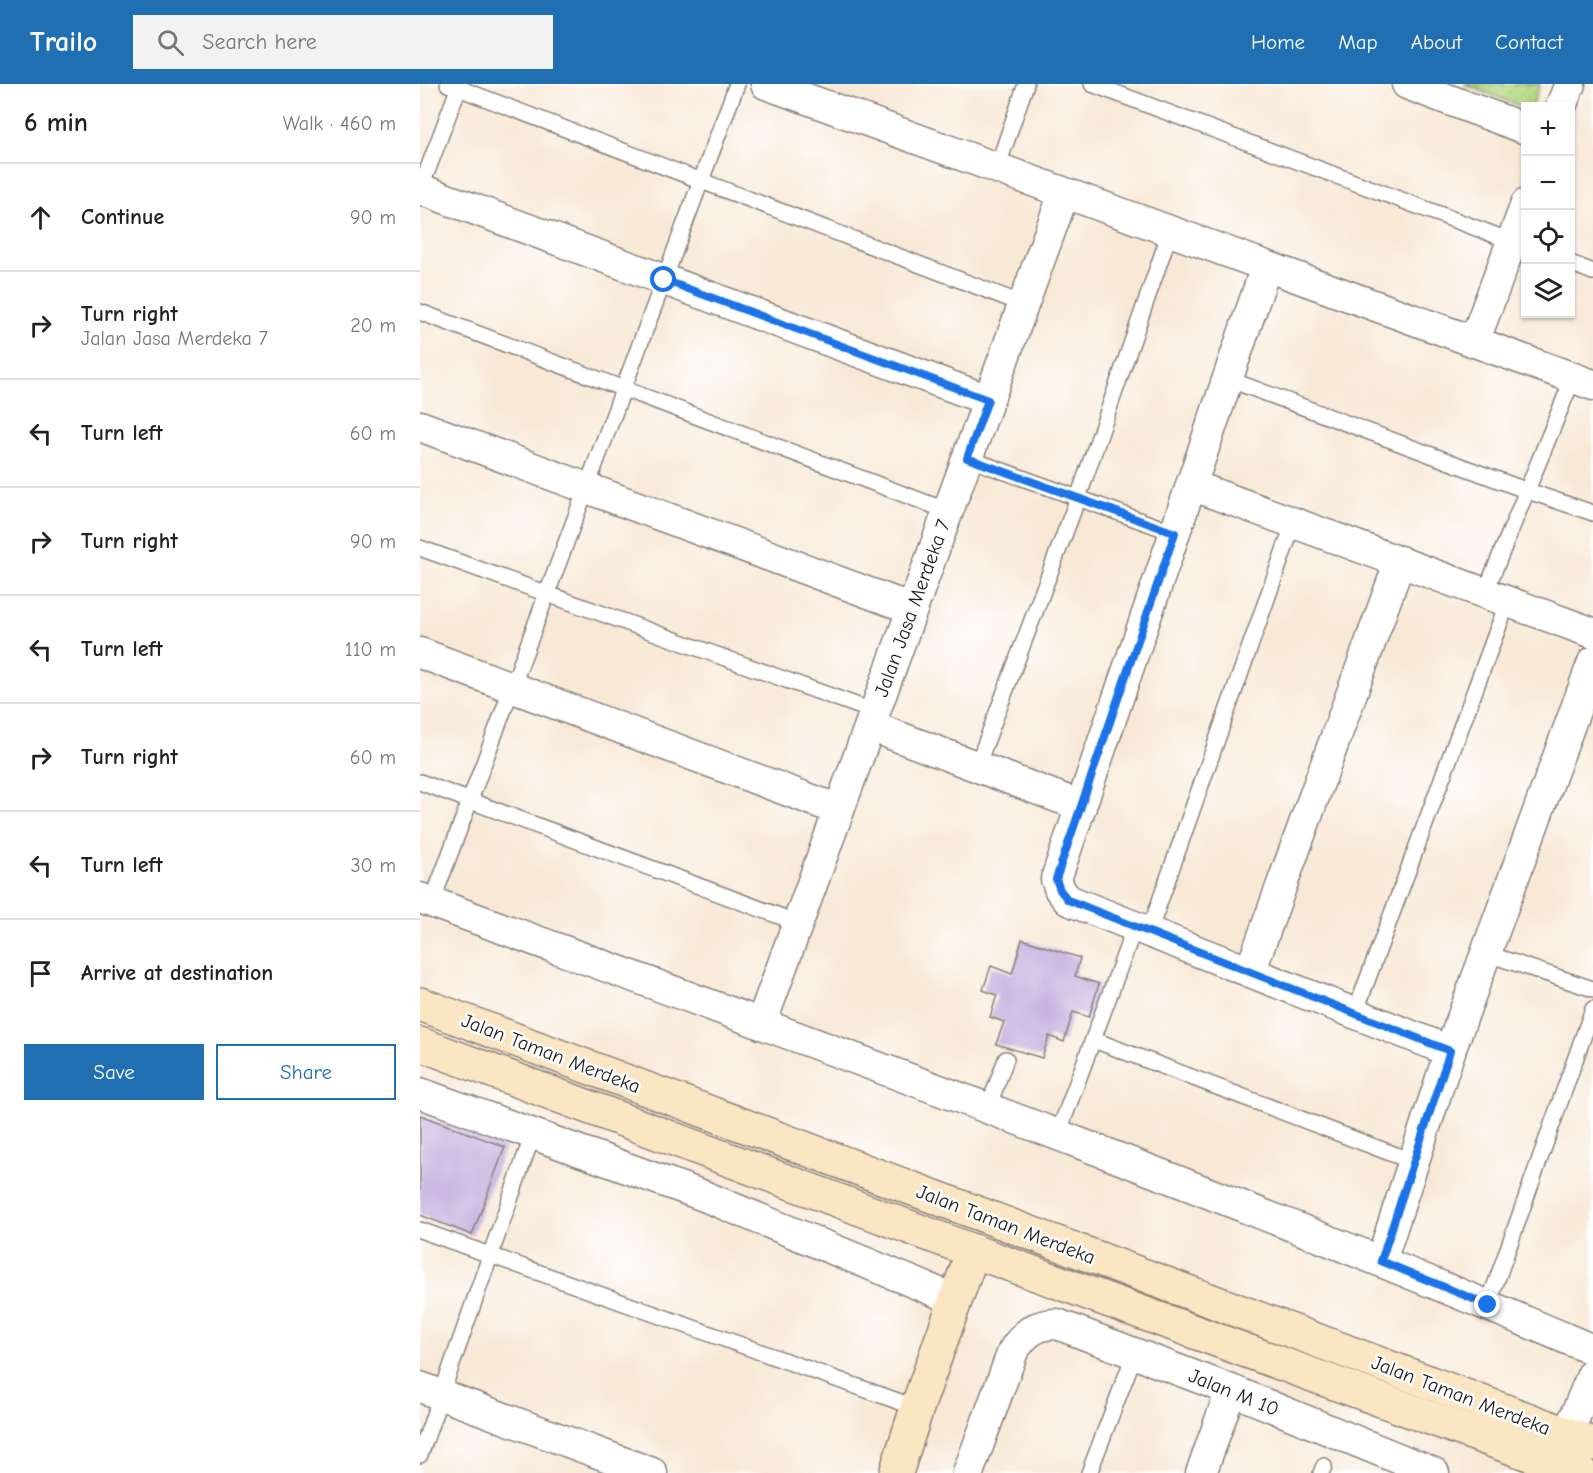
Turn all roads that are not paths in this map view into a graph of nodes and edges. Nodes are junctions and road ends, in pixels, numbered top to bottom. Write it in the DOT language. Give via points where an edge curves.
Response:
graph roads {
  1 [pos="737,84"];
  2 [pos="1026,84"];
  3 [pos="1092,84"];
  4 [pos="1407,84"];
  5 [pos="1570,84"];
  6 [pos="455,85"];
  7 [pos="782,87"];
  8 [pos="1563,102"];
  9 [pos="1521,127"];
  10 [pos="997,168"];
  11 [pos="700,182"];
  12 [pos="420,190"];
  13 [pos="1064,193"];
  14 [pos="1525,210"];
  15 [pos="1170,232"];
  16 [pos="1518,244"];
  17 [pos="1573,264"];
  18 [pos="1266,267"];
  19 [pos="1593,272"];
  20 [pos="664,280"];
  21 [pos="1023,304"];
  22 [pos="420,312"];
  23 [pos="1474,342"];
  24 [pos="1227,379"];
  25 [pos="1583,382"];
  26 [pos="623,389"];
  27 [pos="988,400"];
  28 [pos="420,426"];
  29 [pos="967,458"];
  30 [pos="1191,484"];
  31 [pos="586,488"];
  32 [pos="1525,490"];
  33 [pos="1078,498"];
  34 [pos="948,511"];
  35 [pos="1593,513"];
  36 [pos="1294,522"];
  37 [pos="1175,533"];
  38 [pos="420,548"];
  39 [pos="1400,561"];
  40 [pos="547,594"];
  41 [pos="1496,597"];
  42 [pos="912,609"];
  43 [pos="1593,633"];
  44 [pos="420,653"];
  45 [pos="1593,662"];
  46 [pos="512,687"];
  47 [pos="872,719"];
  48 [pos="977,766"];
  49 [pos="420,782"];
  50 [pos="470,801"];
  51 [pos="1081,806"];
  52 [pos="839,810"];
  53 [pos="426,900"];
  54 [pos="798,923"];
  55 [pos="1142,929"];
  56 [pos="1485,953"];
  57 [pos="1250,972"];
  58 [pos="1593,989"];
  59 [pos="420,1004"];
  60 [pos="1593,1009"];
  61 [pos="1356,1013"];
  62 [pos="761,1024"];
  63 [pos="1094,1040"];
  64 [pos="420,1044"];
  65 [pos="1450,1051"];
  66 [pos="1006,1059"];
  67 [pos="420,1093"];
  68 [pos="988,1108"];
  69 [pos="533,1134"];
  70 [pos="1058,1134"];
  71 [pos="1414,1162"];
  72 [pos="420,1230"];
  73 [pos="973,1251"];
  74 [pos="490,1255"];
  75 [pos="1381,1261"];
  76 [pos="956,1300"];
  77 [pos="1488,1305"];
  78 [pos="1593,1350"];
  79 [pos="1135,1353"];
  80 [pos="1593,1372"];
  81 [pos="1232,1390"];
  82 [pos="430,1391"];
  83 [pos="917,1408"];
  84 [pos="1574,1454"];
  85 [pos="420,1455"];
  86 [pos="586,1462"];
  87 [pos="652,1473"];
  88 [pos="896,1473"];
  89 [pos="968,1473"];
  90 [pos="1089,1473"];
  91 [pos="1201,1473"];
  92 [pos="1434,1473"];
  1 -- 11 [label="lane"];
  2 -- 10 [label="lane"];
  3 -- 16 [label="lane"];
  4 -- 9 [label="street"];
  5 -- 8 [label="street"];
  6 -- 11 [label="lane"];
  6 -- 12 [label="lane"];
  7 -- 10 [label="street"];
  10 -- 13 [label="street"];
  11 -- 20 [label="lane"];
  11 -- 21 [label="lane"];
  12 -- 20 [label="street"];
  13 -- 15 [label="street"];
  13 -- 21 [label="street, Jalan Jasa Merdeka 7"];
  14 -- 16 [label="street"];
  15 -- 18 [label="street"];
  15 -- 33 [label="lane"];
  16 -- 23 [label="street"];
  17 -- 19 [label="lane"];
  18 -- 23 [label="street"];
  18 -- 24 [label="street"];
  20 -- 26 [label="lane"];
  20 -- 27 [label="street"];
  21 -- 27 [label="street, Jalan Jasa Merdeka 7"];
  22 -- 26 [label="lane"];
  23 -- 25 [label="street"];
  24 -- 30 [label="street"];
  24 -- 32 [label="lane"];
  25 -- 32 [label="lane"];
  26 -- 31 [label="lane"];
  26 -- 34 [label="lane"];
  27 -- 29 [label="street, Jalan Jasa Merdeka 7"];
  28 -- 31 [label="street"];
  29 -- 33 [label="lane"];
  29 -- 34 [label="street, Jalan Jasa Merdeka 7"];
  30 -- 36 [label="street"];
  30 -- 37 [label="street"];
  31 -- 40 [label="lane"];
  31 -- 42 [label="street"];
  32 -- 35 [label="lane"];
  32 -- 41 [label="lane"];
  33 -- 37 [label="lane"];
  33 -- 48 [label="lane"];
  34 -- 42 [label="street, Jalan Jasa Merdeka 7"];
  36 -- 39 [label="street"];
  36 -- 55 [label="lane"];
  37 -- 51 [label="street"];
  38 -- 40 [label="lane"];
  39 -- 41 [label="street"];
  39 -- 57 [label="street"];
  40 -- 46 [label="lane"];
  40 -- 47 [label="lane"];
  41 -- 43 [label="street"];
  41 -- 61 [label="lane"];
  42 -- 47 [label="street, Jalan Jasa Merdeka 7"];
  44 -- 46 [label="street"];
  45 -- 56 [label="street"];
  46 -- 50 [label="lane"];
  46 -- 52 [label="street"];
  47 -- 48 [label="street"];
  47 -- 52 [label="street, Jalan Jasa Merdeka 7"];
  48 -- 51 [label="street"];
  49 -- 50 [label="lane"];
  50 -- 53 [label="lane"];
  50 -- 54 [label="lane"];
  51 -- 55 [label="street" via="1056,879 1060,890 1068,900"];
  52 -- 54 [label="street, Jalan Jasa Merdeka 7"];
  53 -- 62 [label="street"];
  54 -- 62 [label="street, Jalan Jasa Merdeka 7"];
  55 -- 57 [label="street"];
  55 -- 63 [label="lane"];
  56 -- 58 [label="lane"];
  56 -- 65 [label="street"];
  57 -- 61 [label="street"];
  59 -- 84 [label="main road, Jalan Taman Merdeka"];
  60 -- 77 [label="lane"];
  61 -- 65 [label="street"];
  62 -- 68 [label="street"];
  63 -- 70 [label="lane"];
  63 -- 71 [label="lane"];
  64 -- 73 [label="main road, Jalan Taman Merdeka"];
  65 -- 71 [label="street"];
  66 -- 68 [label="lane"];
  67 -- 69 [label="street"];
  68 -- 70 [label="street"];
  69 -- 74 [label="lane"];
  69 -- 76 [label="street" via="704,1196"];
  70 -- 75 [label="street"];
  71 -- 75 [label="street"];
  72 -- 74 [label="lane"];
  73 -- 76 [label="main road"];
  73 -- 84 [label="main road, Jalan Taman Merdeka"];
  74 -- 82 [label="lane"];
  74 -- 83 [label="lane"];
  75 -- 77 [label="street"];
  76 -- 83 [label="main road"];
  77 -- 78 [label="street"];
  79 -- 81 [label="street, Jalan M 10"];
  79 -- 89 [label="street, Jalan M 10" via="1057,1323 1032,1329 1013,1351"];
  79 -- 90 [label="lane"];
  80 -- 84 [label="street"];
  81 -- 91 [label="street"];
  81 -- 92 [label="street, Jalan M 10"];
  82 -- 85 [label="lane"];
  82 -- 86 [label="street"];
  83 -- 88 [label="main road"];
  86 -- 87 [label="street"];
}
